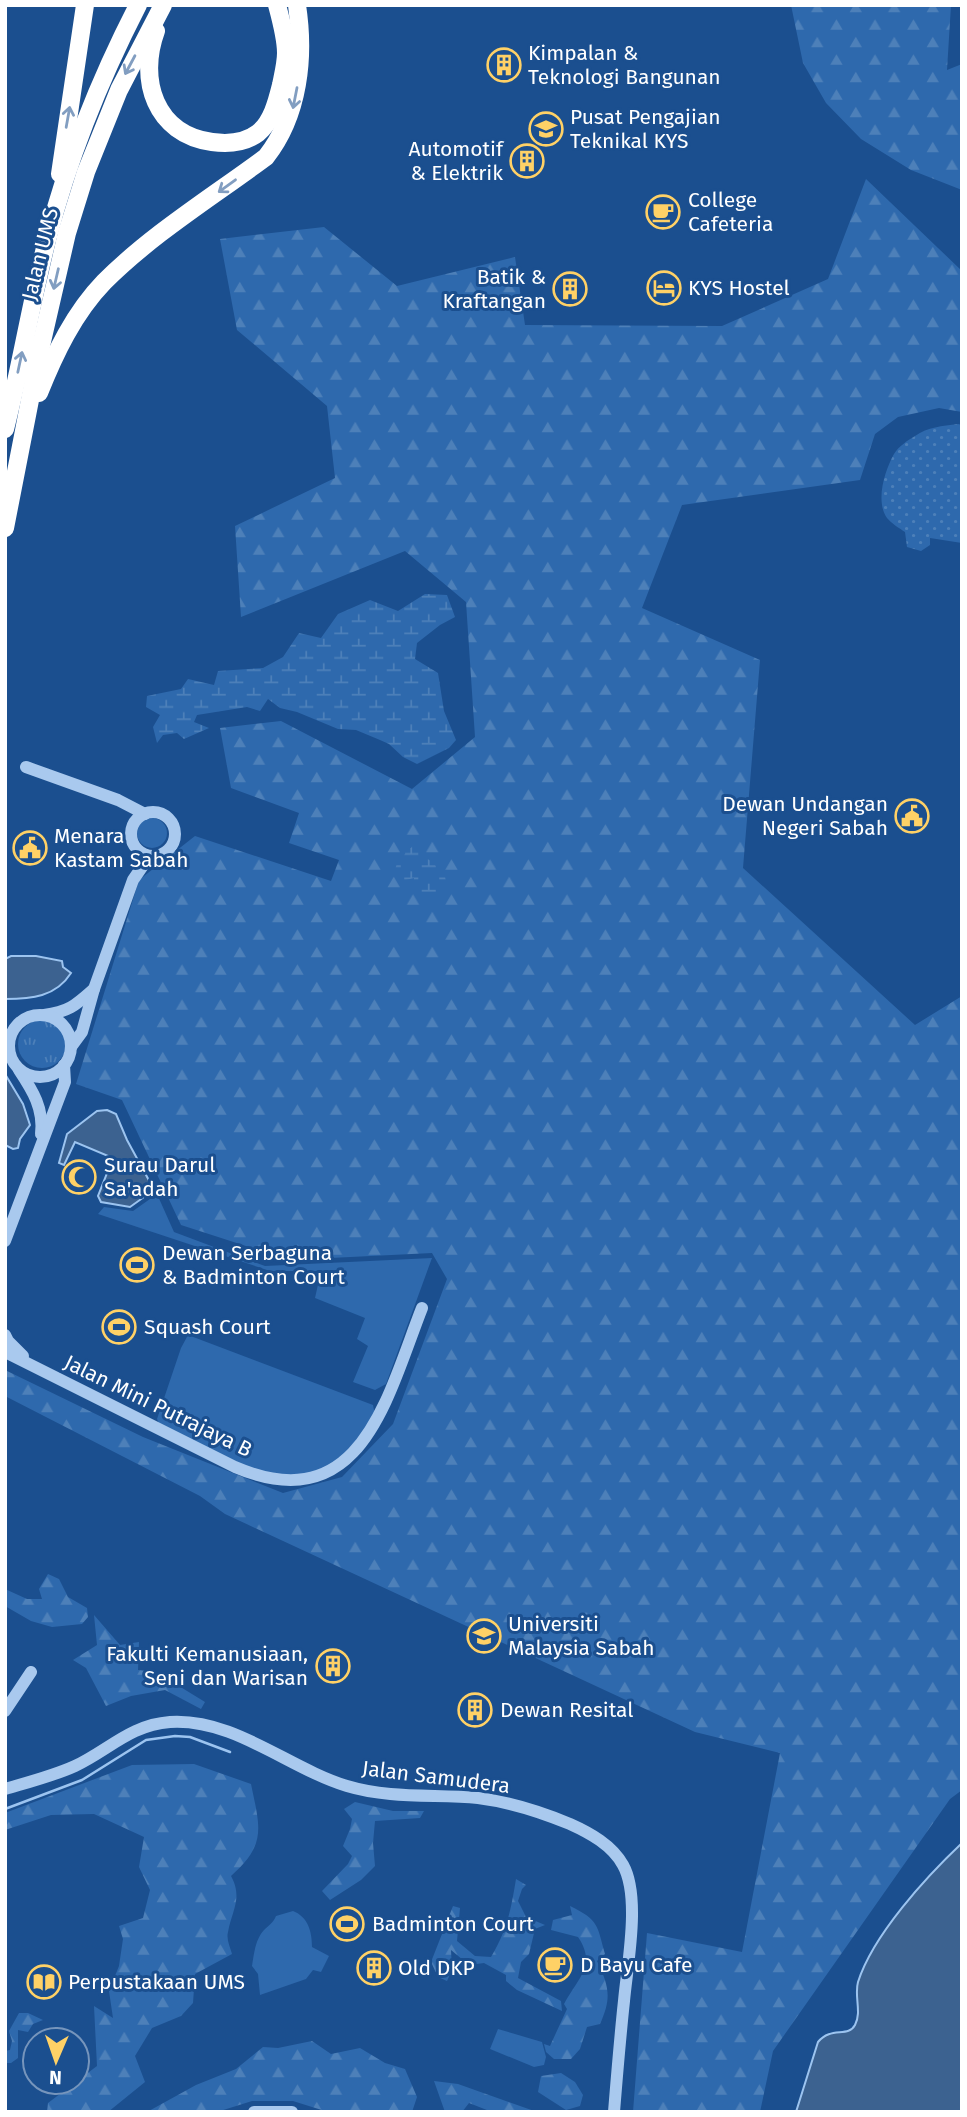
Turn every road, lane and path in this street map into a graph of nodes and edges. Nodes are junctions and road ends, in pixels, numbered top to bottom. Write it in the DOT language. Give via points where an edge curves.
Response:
graph roads {
  1 [pos="85,5"];
  2 [pos="138,5"];
  3 [pos="165,5"];
  4 [pos="278,5"];
  5 [pos="297,5"];
  6 [pos="62,185"];
  7 [pos="26,426"];
  8 [pos="5,429"];
  9 [pos="5,528"];
  10 [pos="26,767"];
  11 [pos="118,800"];
  12 [pos="145,814"];
  13 [pos="132,827"];
  14 [pos="134,846"];
  15 [pos="156,856"];
  16 [pos="133,880"];
  17 [pos="94,989"];
  18 [pos="44,1016"];
  19 [pos="10,1026"];
  20 [pos="7,1047"];
  21 [pos="71,1047"];
  22 [pos="64,1065"];
  23 [pos="18,1068"];
  24 [pos="39,1148"];
  25 [pos="5,1241"];
  26 [pos="422,1308"];
  27 [pos="5,1335"];
  28 [pos="5,1352"];
  29 [pos="30,1363"];
  30 [pos="31,1672"];
  31 [pos="5,1711"];
  32 [pos="5,1789"];
  33 [pos="254,2112"];
  34 [pos="292,2112"];
  35 [pos="614,2112"];
  6 -- 1 [label="highway, one-way" via="61,161"];
  2 -- 6 [label="highway, Jalan UMS"];
  3 -- 4 [label="highway" via="152,43 149,77 155,102 172,126 197,140 222,143 242,141 258,132 277,101 286,54"];
  3 -- 7 [label="highway, Jalan UMS, one-way" via="126,72 86,172 42,338"];
  5 -- 7 [label="highway, one-way" via="298,82 278,142 266,157 145,246 103,283 71,325"];
  8 -- 6 [label="highway, Jalan UMS, one-way"];
  7 -- 9 [label="highway, Jalan UMS"];
  10 -- 11 [label="street"];
  11 -- 12 [label="street"];
  11 -- 13 [label="street"];
  12 -- 13 [label="street"];
  12 -- 15 [label="street" via="161,813 173,825 173,842"];
  13 -- 14 [label="street"];
  14 -- 15 [label="street"];
  14 -- 16 [label="street"];
  15 -- 16 [label="street"];
  16 -- 17 [label="street"];
  17 -- 18 [label="street" via="72,1008"];
  17 -- 21 [label="street" via="82,1032"];
  18 -- 19 [label="street" via="31,1016"];
  18 -- 21 [label="street" via="61,1024"];
  19 -- 20 [label="street"];
  20 -- 23 [label="street"];
  21 -- 22 [label="street"];
  22 -- 23 [label="street" via="42,1077"];
  22 -- 24 [label="street" via="65,1082"];
  23 -- 24 [label="street" via="41,1115"];
  24 -- 25 [label="street"];
  26 -- 29 [label="street, Jalan Mini Putrajaya B" via="370,1432 355,1452 319,1476 304,1480 254,1475"];
  27 -- 29 [label="street"];
  28 -- 29 [label="street, Jalan Mini Putrajaya B"];
  30 -- 31 [label="street"];
  32 -- 35 [label="street, Jalan Samudera" via="68,1769 124,1735 170,1722 225,1729 348,1786 395,1795 487,1800 524,1808 585,1831 609,1847 622,1864 629,1888 632,1926"];
  33 -- 34 [label="street"];
}
